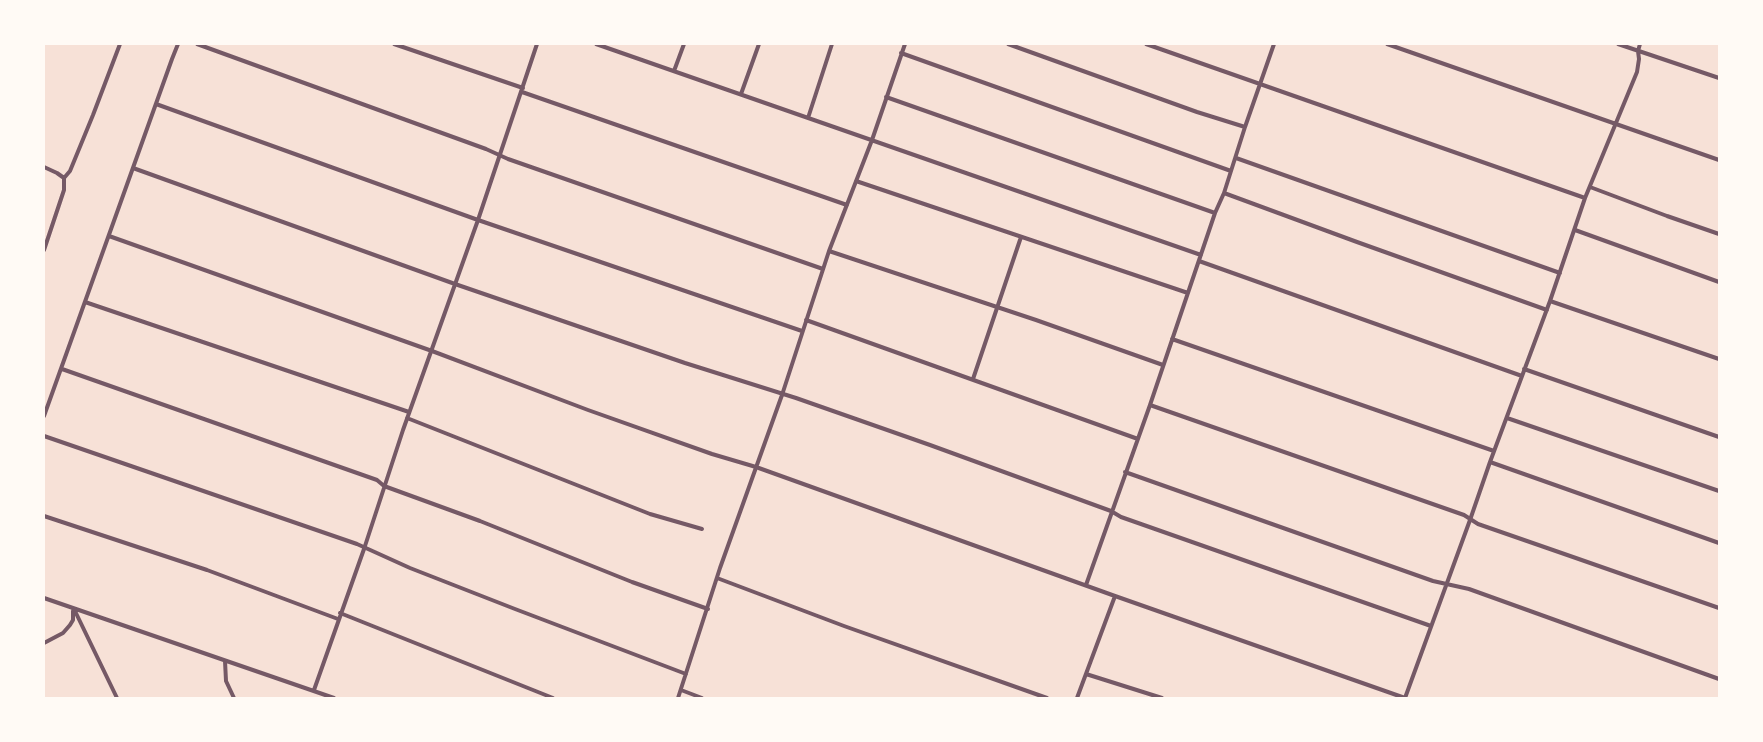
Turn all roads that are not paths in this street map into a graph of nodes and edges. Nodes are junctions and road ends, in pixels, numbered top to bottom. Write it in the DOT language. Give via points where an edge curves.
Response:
graph roads {
  1 [pos="120,44"];
  2 [pos="178,44"];
  3 [pos="197,44"];
  4 [pos="394,44"];
  5 [pos="537,44"];
  6 [pos="596,44"];
  7 [pos="616,44"];
  8 [pos="684,44"];
  9 [pos="759,44"];
  10 [pos="832,44"];
  11 [pos="905,44"];
  12 [pos="1008,44"];
  13 [pos="1146,44"];
  14 [pos="1275,44"];
  15 [pos="1387,44"];
  16 [pos="1618,44"];
  17 [pos="1640,44"];
  18 [pos="613,50"];
  19 [pos="1638,51"];
  20 [pos="901,53"];
  21 [pos="674,70"];
  22 [pos="1719,78"];
  23 [pos="1260,84"];
  24 [pos="522,90"];
  25 [pos="741,94"];
  26 [pos="886,97"];
  27 [pos="156,104"];
  28 [pos="808,118"];
  29 [pos="1615,125"];
  30 [pos="1245,127"];
  31 [pos="872,140"];
  32 [pos="500,155"];
  33 [pos="1236,158"];
  34 [pos="1719,160"];
  35 [pos="44,167"];
  36 [pos="133,168"];
  37 [pos="1231,171"];
  38 [pos="64,178"];
  39 [pos="856,181"];
  40 [pos="1590,187"];
  41 [pos="1224,193"];
  42 [pos="1585,198"];
  43 [pos="847,205"];
  44 [pos="1215,213"];
  45 [pos="478,220"];
  46 [pos="1575,230"];
  47 [pos="1719,234"];
  48 [pos="109,236"];
  49 [pos="1021,237"];
  50 [pos="44,250"];
  51 [pos="829,251"];
  52 [pos="1201,255"];
  53 [pos="1199,260"];
  54 [pos="823,269"];
  55 [pos="1560,273"];
  56 [pos="1719,282"];
  57 [pos="455,284"];
  58 [pos="1188,293"];
  59 [pos="1550,301"];
  60 [pos="85,302"];
  61 [pos="997,307"];
  62 [pos="1547,310"];
  63 [pos="806,320"];
  64 [pos="802,331"];
  65 [pos="1172,340"];
  66 [pos="432,351"];
  67 [pos="1719,359"];
  68 [pos="1163,365"];
  69 [pos="1524,369"];
  70 [pos="62,370"];
  71 [pos="1522,376"];
  72 [pos="973,379"];
  73 [pos="782,394"];
  74 [pos="1150,405"];
  75 [pos="409,412"];
  76 [pos="44,416"];
  77 [pos="407,418"];
  78 [pos="1507,418"];
  79 [pos="44,436"];
  80 [pos="1719,437"];
  81 [pos="1138,439"];
  82 [pos="1494,451"];
  83 [pos="1490,462"];
  84 [pos="756,468"];
  85 [pos="1125,472"];
  86 [pos="384,486"];
  87 [pos="1719,491"];
  88 [pos="1111,510"];
  89 [pos="44,516"];
  90 [pos="1470,520"];
  91 [pos="702,529"];
  92 [pos="1719,543"];
  93 [pos="364,549"];
  94 [pos="717,578"];
  95 [pos="1446,583"];
  96 [pos="1086,585"];
  97 [pos="1115,596"];
  98 [pos="44,598"];
  99 [pos="1719,608"];
  100 [pos="74,609"];
  101 [pos="708,609"];
  102 [pos="340,614"];
  103 [pos="338,619"];
  104 [pos="1431,626"];
  105 [pos="44,643"];
  106 [pos="225,661"];
  107 [pos="686,674"];
  108 [pos="1086,674"];
  109 [pos="1719,679"];
  110 [pos="314,690"];
  111 [pos="681,690"];
  112 [pos="117,698"];
  113 [pos="234,698"];
  114 [pos="334,698"];
  115 [pos="553,698"];
  116 [pos="678,698"];
  117 [pos="702,698"];
  118 [pos="1047,698"];
  119 [pos="1077,698"];
  120 [pos="1162,698"];
  121 [pos="1405,698"];
  1 -- 38 [label="street" via="70,171"];
  2 -- 27 [label="street"];
  3 -- 32 [label="street"];
  4 -- 24 [label="street"];
  5 -- 24 [label="street"];
  6 -- 18 [label="street"];
  7 -- 18 [label="street"];
  8 -- 21 [label="street"];
  9 -- 25 [label="street"];
  10 -- 28 [label="street"];
  11 -- 20 [label="street"];
  12 -- 30 [label="street"];
  13 -- 23 [label="street"];
  14 -- 23 [label="street"];
  15 -- 29 [label="street"];
  16 -- 19 [label="street"];
  17 -- 19 [label="street"];
  18 -- 21 [label="street"];
  19 -- 22 [label="street"];
  19 -- 29 [label="street" via="1638,72"];
  20 -- 26 [label="street"];
  20 -- 37 [label="street"];
  21 -- 25 [label="street"];
  23 -- 30 [label="street"];
  23 -- 42 [label="street"];
  24 -- 32 [label="street"];
  24 -- 43 [label="street"];
  25 -- 28 [label="street"];
  26 -- 31 [label="street"];
  26 -- 44 [label="street"];
  27 -- 36 [label="street"];
  27 -- 45 [label="street"];
  28 -- 31 [label="street"];
  29 -- 34 [label="street"];
  29 -- 40 [label="street"];
  30 -- 33 [label="street"];
  31 -- 39 [label="street"];
  31 -- 52 [label="street"];
  32 -- 45 [label="street"];
  32 -- 54 [label="street"];
  33 -- 37 [label="street"];
  33 -- 55 [label="street"];
  35 -- 38 [label="street"];
  36 -- 48 [label="street"];
  36 -- 57 [label="street"];
  37 -- 41 [label="street"];
  38 -- 50 [label="street" via="64,190"];
  39 -- 43 [label="street"];
  39 -- 49 [label="street"];
  40 -- 42 [label="street"];
  40 -- 47 [label="street"];
  41 -- 44 [label="street"];
  41 -- 62 [label="street"];
  42 -- 46 [label="street"];
  43 -- 51 [label="street"];
  44 -- 52 [label="street"];
  45 -- 57 [label="street"];
  45 -- 64 [label="street"];
  46 -- 55 [label="street"];
  46 -- 56 [label="street"];
  48 -- 60 [label="street"];
  48 -- 66 [label="street"];
  49 -- 58 [label="street"];
  49 -- 61 [label="street"];
  51 -- 54 [label="street"];
  51 -- 61 [label="street"];
  52 -- 53 [label="street"];
  53 -- 58 [label="street"];
  53 -- 71 [label="street"];
  54 -- 63 [label="street"];
  55 -- 59 [label="street"];
  57 -- 66 [label="street"];
  57 -- 73 [label="street"];
  58 -- 65 [label="street"];
  59 -- 62 [label="street"];
  59 -- 67 [label="street"];
  60 -- 70 [label="street"];
  60 -- 75 [label="street"];
  61 -- 68 [label="street"];
  61 -- 72 [label="street"];
  62 -- 69 [label="street"];
  63 -- 64 [label="street"];
  63 -- 72 [label="street"];
  64 -- 73 [label="street"];
  65 -- 68 [label="street"];
  65 -- 82 [label="street"];
  66 -- 75 [label="street"];
  66 -- 84 [label="street" via="596,413"];
  68 -- 74 [label="street"];
  69 -- 71 [label="street"];
  69 -- 80 [label="street"];
  70 -- 76 [label="street"];
  70 -- 86 [label="street" via="377,480"];
  71 -- 78 [label="street"];
  72 -- 81 [label="street"];
  73 -- 84 [label="street"];
  73 -- 88 [label="street"];
  74 -- 81 [label="street"];
  74 -- 90 [label="street" via="1464,515"];
  75 -- 77 [label="street"];
  77 -- 86 [label="street"];
  77 -- 91 [label="street" via="607,498"];
  78 -- 82 [label="street"];
  78 -- 87 [label="street"];
  79 -- 93 [label="street" via="357,544"];
  81 -- 85 [label="street"];
  82 -- 83 [label="street"];
  83 -- 90 [label="street"];
  83 -- 92 [label="street"];
  84 -- 94 [label="street"];
  84 -- 96 [label="street"];
  85 -- 88 [label="street"];
  85 -- 95 [label="street"];
  86 -- 93 [label="street"];
  86 -- 101 [label="street" via="480,521 639,585"];
  88 -- 96 [label="street"];
  88 -- 104 [label="street" via="1122,517"];
  89 -- 103 [label="street" via="207,570"];
  90 -- 95 [label="street"];
  90 -- 99 [label="street"];
  93 -- 102 [label="street"];
  93 -- 107 [label="street"];
  94 -- 101 [label="street"];
  94 -- 118 [label="street"];
  95 -- 104 [label="street"];
  95 -- 109 [label="street"];
  96 -- 97 [label="street"];
  97 -- 108 [label="street"];
  97 -- 121 [label="street"];
  98 -- 100 [label="street"];
  100 -- 105 [label="street" via="73,620 63,633"];
  100 -- 106 [label="street"];
  100 -- 112 [label="street"];
  101 -- 107 [label="street"];
  102 -- 103 [label="street"];
  102 -- 115 [label="street"];
  103 -- 110 [label="street"];
  104 -- 121 [label="street"];
  106 -- 110 [label="street"];
  106 -- 113 [label="street" via="226,681"];
  107 -- 111 [label="street"];
  108 -- 119 [label="street"];
  108 -- 120 [label="street"];
  110 -- 114 [label="street"];
  111 -- 116 [label="street"];
  111 -- 117 [label="street"];
}
